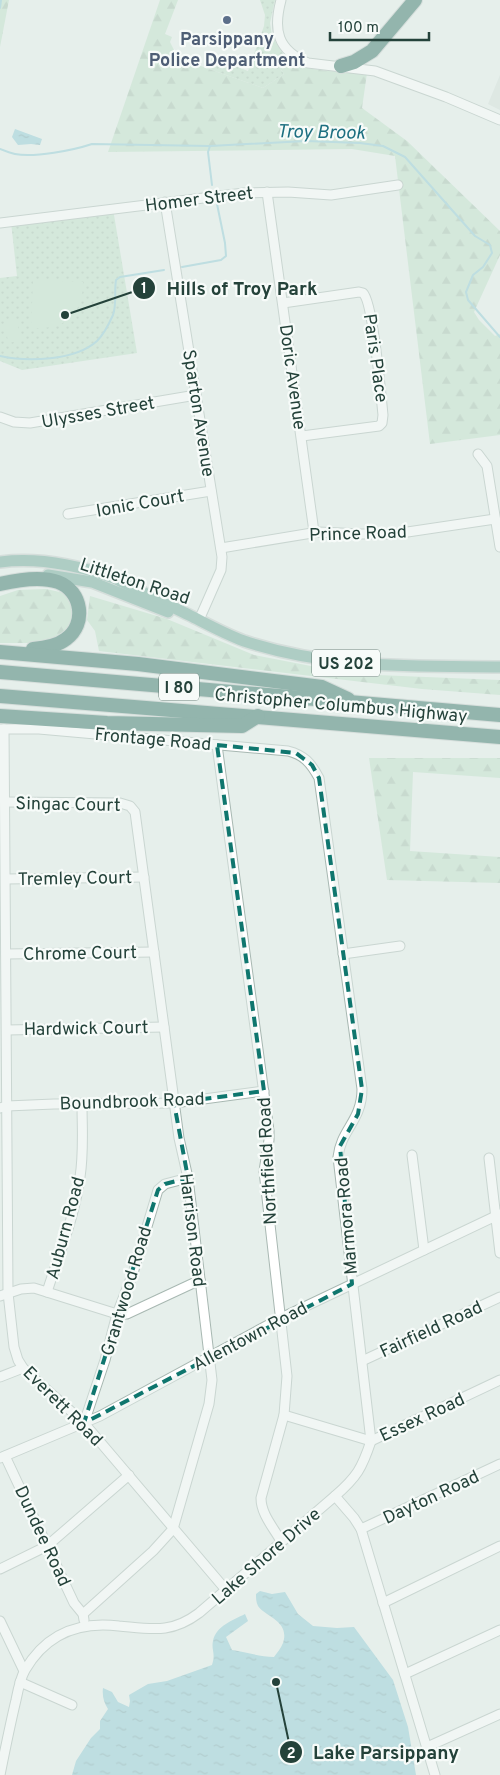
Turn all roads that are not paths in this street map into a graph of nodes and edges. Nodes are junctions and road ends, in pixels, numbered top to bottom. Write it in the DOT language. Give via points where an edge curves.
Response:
graph roads {
  1 [pos="281,0"];
  2 [pos="415,0"];
  3 [pos="341,66"];
  4 [pos="500,120"];
  5 [pos="398,185"];
  6 [pos="267,192"];
  7 [pos="164,202"];
  8 [pos="0,223"];
  9 [pos="283,303"];
  10 [pos="196,395"];
  11 [pos="0,417"];
  12 [pos="302,436"];
  13 [pos="478,454"];
  14 [pos="496,490"];
  15 [pos="211,491"];
  16 [pos="68,514"];
  17 [pos="495,519"];
  18 [pos="314,532"];
  19 [pos="500,547"];
  20 [pos="221,548"];
  21 [pos="0,562"];
  22 [pos="0,579"];
  23 [pos="0,584"];
  24 [pos="199,620"];
  25 [pos="0,648"];
  26 [pos="0,652"];
  27 [pos="500,667"];
  28 [pos="0,672"];
  29 [pos="0,696"];
  30 [pos="358,703"];
  31 [pos="500,715"];
  32 [pos="258,716"];
  33 [pos="1,724"];
  34 [pos="500,736"];
  35 [pos="217,745"];
  36 [pos="304,757"];
  37 [pos="6,802"];
  38 [pos="130,806"];
  39 [pos="144,877"];
  40 [pos="6,879"];
  41 [pos="3,922"];
  42 [pos="400,946"];
  43 [pos="154,952"];
  44 [pos="6,954"];
  45 [pos="343,954"];
  46 [pos="164,1027"];
  47 [pos="7,1030"];
  48 [pos="264,1091"];
  49 [pos="82,1103"];
  50 [pos="174,1103"];
  51 [pos="3,1107"];
  52 [pos="412,1155"];
  53 [pos="489,1158"];
  54 [pos="188,1178"];
  55 [pos="498,1215"];
  56 [pos="424,1250"];
  57 [pos="500,1253"];
  58 [pos="200,1280"];
  59 [pos="352,1284"];
  60 [pos="47,1292"];
  61 [pos="4,1294"];
  62 [pos="500,1297"];
  63 [pos="117,1314"];
  64 [pos="280,1318"];
  65 [pos="208,1357"];
  66 [pos="362,1362"];
  67 [pos="23,1368"];
  68 [pos="0,1377"];
  69 [pos="500,1380"];
  70 [pos="284,1415"];
  71 [pos="84,1423"];
  72 [pos="371,1441"];
  73 [pos="2,1457"];
  74 [pos="500,1464"];
  75 [pos="129,1475"];
  76 [pos="335,1496"];
  77 [pos="173,1529"];
  78 [pos="361,1529"];
  79 [pos="281,1541"];
  80 [pos="47,1546"];
  81 [pos="500,1546"];
  82 [pos="0,1569"];
  83 [pos="226,1590"];
  84 [pos="383,1603"];
  85 [pos="83,1614"];
  86 [pos="0,1621"];
  87 [pos="84,1625"];
  88 [pos="500,1630"];
  89 [pos="24,1671"];
  90 [pos="405,1674"];
  91 [pos="20,1682"];
  92 [pos="72,1705"];
  93 [pos="500,1714"];
  94 [pos="427,1747"];
  95 [pos="0,1775"];
  96 [pos="435,1775"];
  1 -- 3 [label="street" via="276,25 286,49 308,63"];
  2 -- 3 [label="highway" via="372,51"];
  3 -- 4 [label="street" via="375,71"];
  5 -- 6 [label="street, Homer Street" via="331,195"];
  6 -- 7 [label="street, Homer Street"];
  6 -- 9 [label="street, Doric Avenue"];
  7 -- 8 [label="street, Homer Street"];
  7 -- 10 [label="street, Sparton Avenue"];
  9 -- 12 [label="street, Doric Avenue"];
  9 -- 12 [label="street, Paris Place" via="363,293 368,300 375,349 382,423"];
  10 -- 11 [label="street, Ulysses Street" via="30,423"];
  10 -- 15 [label="street, Sparton Avenue"];
  12 -- 18 [label="street, Doric Avenue"];
  13 -- 14 [label="street" via="487,466"];
  14 -- 17 [label="street"];
  15 -- 16 [label="street, Ionic Court"];
  15 -- 20 [label="street, Sparton Avenue"];
  17 -- 18 [label="street, Prince Road" via="394,534"];
  17 -- 19 [label="street"];
  18 -- 20 [label="street, Prince Road"];
  20 -- 24 [label="street, Sparton Avenue" via="221,570"];
  21 -- 24 [label="main road, Littleton Road / US 202" via="30,560 80,567 114,578"];
  22 -- 24 [label="main road, Littleton Road / US 202" via="42,574 84,580"];
  23 -- 25 [label="highway" via="31,580 58,582 73,593 79,610 74,630 59,644 35,649"];
  24 -- 27 [label="main road, Littleton Road / US 202" via="266,647 346,663 394,667"];
  26 -- 30 [label="highway" via="138,664 322,687"];
  28 -- 30 [label="highway, Christopher Columbus Highway / I 80"];
  29 -- 32 [label="highway, Christopher Columbus Highway / I 80"];
  30 -- 31 [label="highway, Christopher Columbus Highway / I 80"];
  32 -- 33 [label="highway" via="242,726"];
  32 -- 34 [label="highway, Christopher Columbus Highway / I 80"];
  33 -- 35 [label="street, Frontage Road"];
  33 -- 37 [label="street, Everett Road"];
  35 -- 36 [label="street, Frontage Road" via="288,751"];
  35 -- 48 [label="street, Northfield Road"];
  36 -- 45 [label="street, Marmora Road" via="319,778"];
  37 -- 38 [label="street, Singac Court" via="120,803"];
  37 -- 40 [label="street, Everett Road"];
  38 -- 39 [label="street, Harrison Road" via="135,812"];
  39 -- 40 [label="street, Tremley Court"];
  39 -- 43 [label="street, Harrison Road"];
  40 -- 41 [label="street, Everett Road"];
  41 -- 44 [label="street, Everett Road"];
  42 -- 45 [label="street"];
  43 -- 44 [label="street, Chrome Court"];
  43 -- 46 [label="street, Harrison Road"];
  44 -- 47 [label="street, Everett Road"];
  45 -- 59 [label="street, Marmora Road" via="362,1089 358,1114 343,1138 338,1158"];
  46 -- 47 [label="street, Hardwick Court"];
  46 -- 50 [label="street, Harrison Road"];
  47 -- 51 [label="street, Everett Road"];
  48 -- 50 [label="street, Boundbrook Road"];
  48 -- 64 [label="street, Northfield Road" via="269,1140 264,1171"];
  49 -- 50 [label="street, Boundbrook Road"];
  49 -- 51 [label="street, Boundbrook Road"];
  49 -- 60 [label="street, Auburn Road" via="79,1184"];
  50 -- 54 [label="street, Harrison Road"];
  51 -- 61 [label="street, Everett Road"];
  52 -- 56 [label="street"];
  53 -- 55 [label="street"];
  54 -- 58 [label="street, Harrison Road"];
  54 -- 63 [label="street, Grantwood Road" via="165,1184 158,1190"];
  55 -- 56 [label="street, Allentown Road"];
  55 -- 57 [label="street"];
  56 -- 59 [label="street, Allentown Road"];
  58 -- 63 [label="street" via="127,1314"];
  58 -- 65 [label="street, Harrison Road"];
  59 -- 64 [label="street, Allentown Road"];
  59 -- 66 [label="street, Marmora Road"];
  60 -- 61 [label="street" via="34,1288"];
  60 -- 63 [label="street"];
  61 -- 67 [label="street, Everett Road" via="15,1351"];
  62 -- 66 [label="street, Fairfield Road"];
  63 -- 71 [label="street, Grantwood Road"];
  64 -- 65 [label="street, Allentown Road"];
  64 -- 70 [label="street, Northfield Road" via="287,1376"];
  65 -- 71 [label="street, Allentown Road"];
  65 -- 77 [label="street, Harrison Road" via="212,1380 209,1404"];
  66 -- 72 [label="street, Marmora Road"];
  67 -- 68 [label="street"];
  67 -- 71 [label="street, Everett Road"];
  69 -- 72 [label="street, Essex Road"];
  70 -- 72 [label="street, Essex Road"];
  70 -- 79 [label="street, Northfield Road" via="261,1498 266,1516"];
  71 -- 73 [label="street, Allentown Road"];
  71 -- 75 [label="street, Everett Road"];
  72 -- 76 [label="street, Marmora Road" via="359,1472"];
  73 -- 80 [label="street, Dundee Road"];
  74 -- 78 [label="street, Dayton Road"];
  75 -- 77 [label="street, Everett Road"];
  75 -- 80 [label="street"];
  76 -- 78 [label="street, Lake Shore Drive"];
  76 -- 79 [label="street, Lake Shore Drive"];
  77 -- 83 [label="street, Everett Road"];
  77 -- 85 [label="street, Harrison Road"];
  78 -- 84 [label="street, Lake Shore Drive"];
  79 -- 83 [label="street, Lake Shore Drive"];
  80 -- 82 [label="street"];
  80 -- 85 [label="street, Dundee Road" via="74,1603"];
  81 -- 84 [label="street"];
  83 -- 87 [label="street, Lake Shore Drive" via="192,1618 166,1629"];
  84 -- 90 [label="street, Lake Shore Drive"];
  85 -- 87 [label="street"];
  86 -- 89 [label="street"];
  87 -- 89 [label="street, Lake Shore Drive" via="54,1639"];
  88 -- 90 [label="street"];
  89 -- 91 [label="street, Lake Shore Drive"];
  90 -- 94 [label="street, Lake Shore Drive"];
  91 -- 92 [label="street"];
  91 -- 95 [label="street, Lake Shore Drive"];
  93 -- 94 [label="street"];
  94 -- 96 [label="street, Lake Shore Drive"];
}
